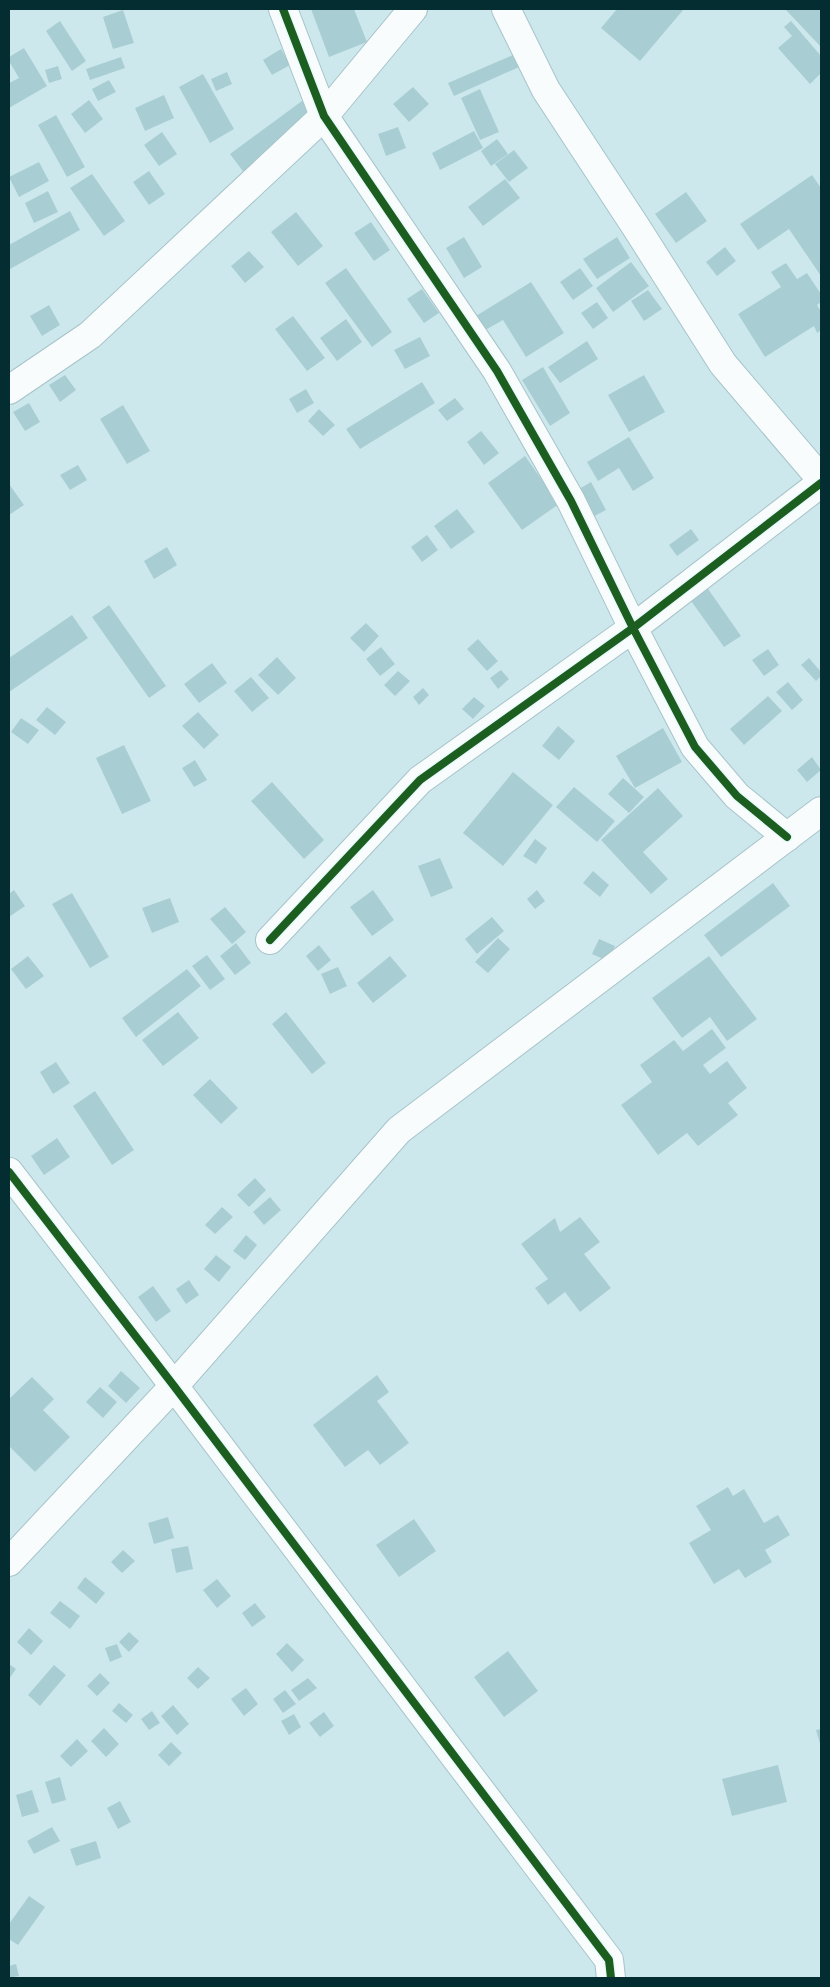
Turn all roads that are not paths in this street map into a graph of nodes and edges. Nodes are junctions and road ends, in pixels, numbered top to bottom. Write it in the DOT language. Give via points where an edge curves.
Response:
graph roads {
  1 [pos="283,9"];
  2 [pos="413,9"];
  3 [pos="506,9"];
  4 [pos="324,116"];
  5 [pos="9,390"];
  6 [pos="821,481"];
  7 [pos="633,628"];
  8 [pos="821,811"];
  9 [pos="787,837"];
  10 [pos="270,940"];
  11 [pos="9,1172"];
  12 [pos="174,1386"];
  13 [pos="9,1562"];
  14 [pos="611,1978"];
  1 -- 4 [label="street"];
  2 -- 4 [label="street"];
  3 -- 6 [label="street" via="546,90 723,364"];
  4 -- 5 [label="street" via="90,335"];
  4 -- 7 [label="street" via="497,371 571,501"];
  6 -- 7 [label="street"];
  7 -- 9 [label="street" via="695,747 737,796"];
  7 -- 10 [label="street" via="420,780"];
  8 -- 9 [label="street"];
  9 -- 12 [label="street" via="399,1130"];
  11 -- 12 [label="street"];
  12 -- 13 [label="street"];
  12 -- 14 [label="street" via="609,1960"];
}
